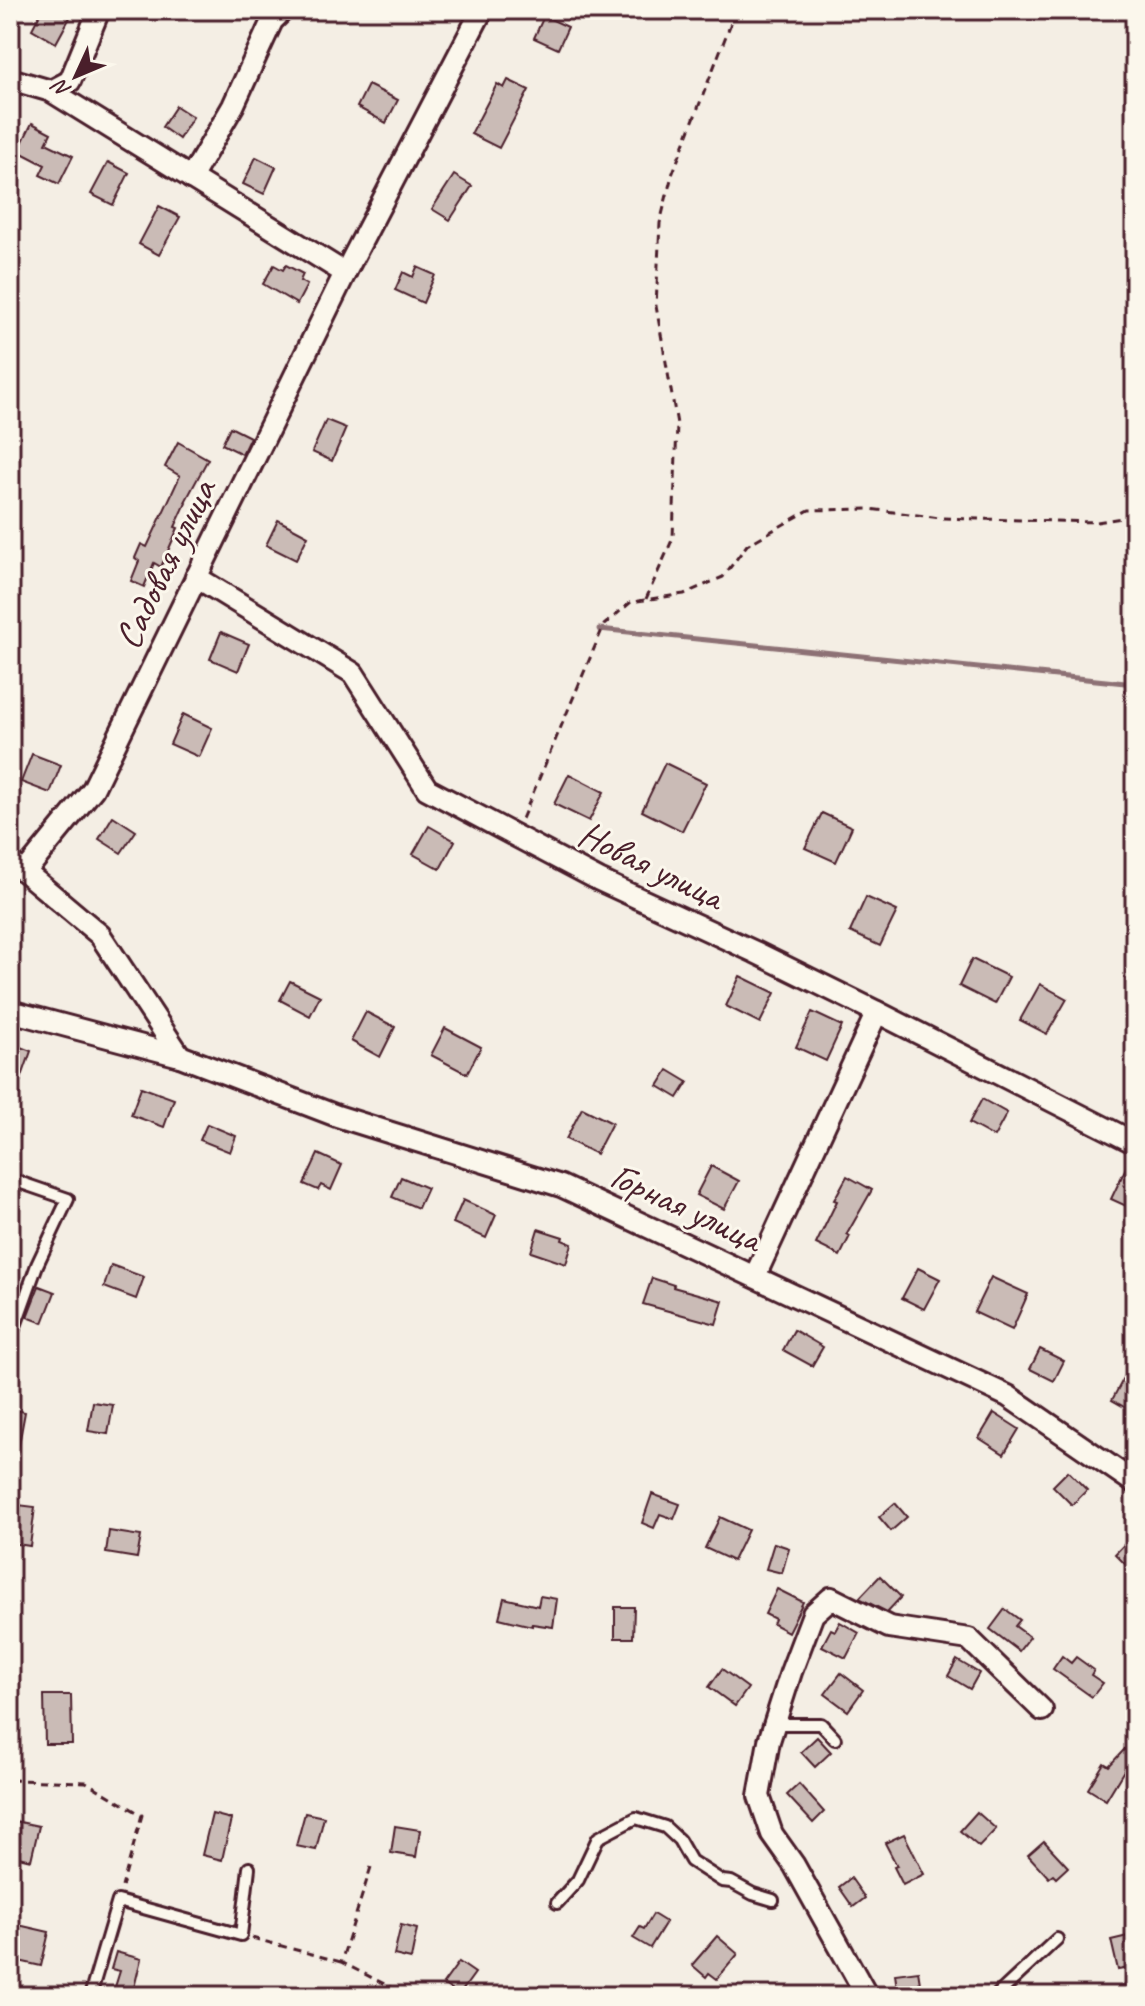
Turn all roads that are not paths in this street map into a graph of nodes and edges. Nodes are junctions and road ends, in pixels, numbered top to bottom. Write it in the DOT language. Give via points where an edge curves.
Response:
graph roads {
  1 [pos="99,10"];
  2 [pos="283,10"];
  3 [pos="482,10"];
  4 [pos="10,79"];
  5 [pos="70,81"];
  6 [pos="51,91"];
  7 [pos="75,106"];
  8 [pos="191,178"];
  9 [pos="345,273"];
  10 [pos="196,577"];
  11 [pos="17,867"];
  12 [pos="10,1011"];
  13 [pos="877,1012"];
  14 [pos="180,1056"];
  15 [pos="1135,1143"];
  16 [pos="10,1179"];
  17 [pos="755,1276"];
  18 [pos="14,1329"];
  19 [pos="1135,1483"];
  20 [pos="1042,1710"];
  21 [pos="774,1724"];
  22 [pos="835,1739"];
  23 [pos="249,1868"];
  24 [pos="773,1900"];
  25 [pos="557,1903"];
  26 [pos="1057,1939"];
  27 [pos="90,1996"];
  28 [pos="867,1996"];
  29 [pos="996,1996"];
  1 -- 5 [label="street"];
  2 -- 8 [label="street" via="272,21 233,106"];
  3 -- 9 [label="street, Садовая улица"];
  4 -- 6 [label="street"];
  5 -- 6 [label="street"];
  5 -- 7 [label="street"];
  6 -- 7 [label="street"];
  7 -- 8 [label="street"];
  8 -- 9 [label="street"];
  9 -- 10 [label="street, Садовая улица"];
  10 -- 11 [label="street, Садовая улица" via="93,789"];
  10 -- 13 [label="street, Новая улица" via="353,673 427,789 599,880"];
  11 -- 14 [label="street" via="100,935"];
  12 -- 14 [label="street, Горная улица"];
  13 -- 15 [label="street, Новая улица"];
  13 -- 17 [label="street"];
  14 -- 17 [label="street, Горная улица" via="337,1116 561,1186"];
  16 -- 18 [label="lane" via="68,1199"];
  17 -- 19 [label="street, Горная улица" via="1008,1396"];
  20 -- 21 [label="street" via="969,1639 889,1627 831,1598 813,1614"];
  21 -- 22 [label="lane" via="821,1724"];
  21 -- 28 [label="street" via="761,1804 772,1834"];
  23 -- 27 [label="lane" via="241,1935 118,1901"];
  24 -- 25 [label="lane" via="722,1881 691,1861 665,1827 636,1818 598,1838 578,1880"];
  26 -- 29 [label="lane"];
}
